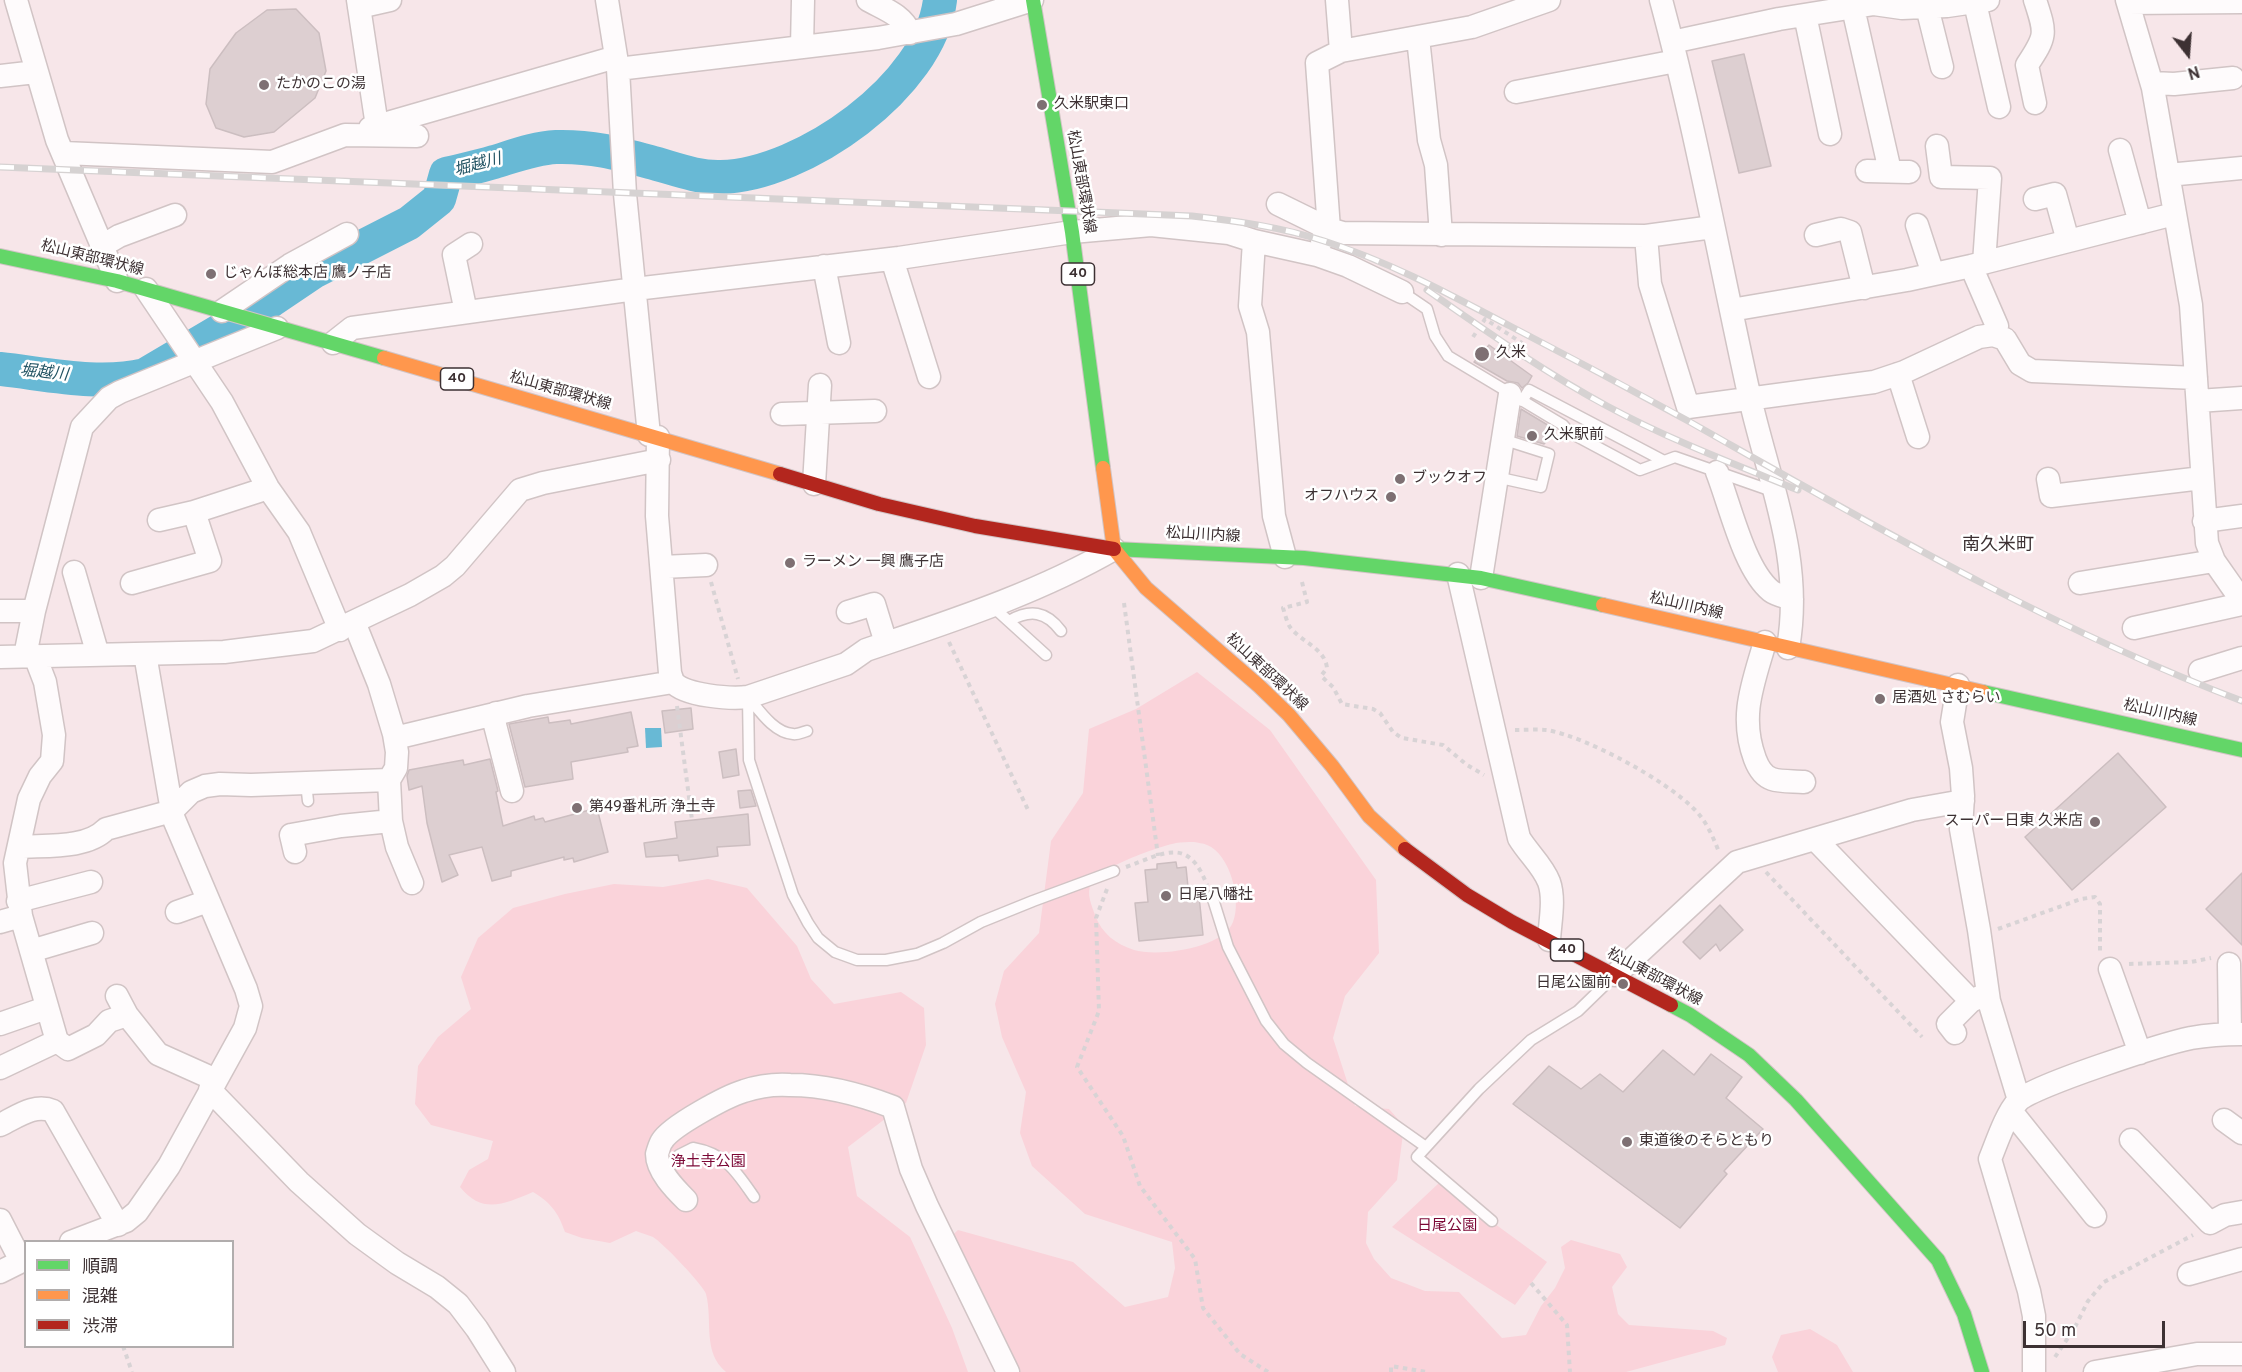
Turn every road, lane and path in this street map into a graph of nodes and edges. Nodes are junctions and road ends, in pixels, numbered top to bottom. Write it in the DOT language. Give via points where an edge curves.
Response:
graph roads {
  1 [pos="16,0"];
  2 [pos="390,0"];
  3 [pos="607,0"];
  4 [pos="803,0"];
  5 [pos="868,0"];
  6 [pos="1033,0"];
  7 [pos="1336,0"];
  8 [pos="1549,0"];
  9 [pos="1661,0"];
  10 [pos="2035,0"];
  11 [pos="2127,1"];
  12 [pos="1981,2"];
  13 [pos="2242,2"];
  14 [pos="358,3"];
  15 [pos="1927,7"];
  16 [pos="1853,8"];
  17 [pos="1496,9"];
  18 [pos="1805,15"];
  19 [pos="914,32"];
  20 [pos="1418,38"];
  21 [pos="802,47"];
  22 [pos="1341,51"];
  23 [pos="1674,51"];
  24 [pos="617,63"];
  25 [pos="1942,67"];
  26 [pos="36,72"];
  27 [pos="0,76"];
  28 [pos="2233,78"];
  29 [pos="2152,83"];
  30 [pos="1516,92"];
  31 [pos="2035,103"];
  32 [pos="1999,107"];
  33 [pos="377,126"];
  34 [pos="1830,134"];
  35 [pos="345,135"];
  36 [pos="417,136"];
  37 [pos="1937,146"];
  38 [pos="2120,150"];
  39 [pos="63,153"];
  40 [pos="2242,168"];
  41 [pos="1867,171"];
  42 [pos="2168,175"];
  43 [pos="2035,198"];
  44 [pos="1278,204"];
  45 [pos="2174,214"];
  46 [pos="175,215"];
  47 [pos="2140,223"];
  48 [pos="1917,225"];
  49 [pos="1713,227"];
  50 [pos="1329,229"];
  51 [pos="1072,232"];
  52 [pos="347,234"];
  53 [pos="1816,235"];
  54 [pos="1441,236"];
  55 [pos="1646,236"];
  56 [pos="2068,241"];
  57 [pos="1254,242"];
  58 [pos="471,244"];
  59 [pos="102,246"];
  60 [pos="1317,255"];
  61 [pos="0,256"];
  62 [pos="892,259"];
  63 [pos="1977,264"];
  64 [pos="824,266"];
  65 [pos="1933,274"];
  66 [pos="117,280"];
  67 [pos="1864,288"];
  68 [pos="634,289"];
  69 [pos="146,290"];
  70 [pos="1402,292"];
  71 [pos="1731,310"];
  72 [pos="225,312"];
  73 [pos="466,312"];
  74 [pos="271,326"];
  75 [pos="1993,335"];
  76 [pos="1473,337"];
  77 [pos="333,343"];
  78 [pos="839,343"];
  79 [pos="1522,343"];
  80 [pos="191,355"];
  81 [pos="1898,374"];
  82 [pos="929,377"];
  83 [pos="2196,378"];
  84 [pos="820,385"];
  85 [pos="1516,397"];
  86 [pos="1750,397"];
  87 [pos="2242,398"];
  88 [pos="2198,401"];
  89 [pos="875,411"];
  90 [pos="818,413"];
  91 [pos="783,414"];
  92 [pos="653,436"];
  93 [pos="1918,437"];
  94 [pos="1502,439"];
  95 [pos="659,460"];
  96 [pos="1664,462"];
  97 [pos="1717,472"];
  98 [pos="1496,477"];
  99 [pos="2202,478"];
  100 [pos="2048,479"];
  101 [pos="814,484"];
  102 [pos="268,488"];
  103 [pos="1775,492"];
  104 [pos="194,512"];
  105 [pos="2242,516"];
  106 [pos="159,520"];
  107 [pos="2204,521"];
  108 [pos="1114,549"];
  109 [pos="1295,558"];
  110 [pos="2214,561"];
  111 [pos="706,565"];
  112 [pos="662,567"];
  113 [pos="74,572"];
  114 [pos="1458,574"];
  115 [pos="1481,578"];
  116 [pos="2080,583"];
  117 [pos="132,584"];
  118 [pos="1124,599"];
  119 [pos="1792,599"];
  120 [pos="2242,603"];
  121 [pos="0,611"];
  122 [pos="34,611"];
  123 [pos="848,612"];
  124 [pos="1000,614"];
  125 [pos="941,624"];
  126 [pos="347,626"];
  127 [pos="2134,628"];
  128 [pos="1061,631"];
  129 [pos="1765,642"];
  130 [pos="886,643"];
  131 [pos="1788,648"];
  132 [pos="145,654"];
  133 [pos="98,655"];
  134 [pos="1046,655"];
  135 [pos="30,656"];
  136 [pos="0,657"];
  137 [pos="2242,658"];
  138 [pos="2200,671"];
  139 [pos="673,682"];
  140 [pos="1958,685"];
  141 [pos="746,697"];
  142 [pos="496,713"];
  143 [pos="807,731"];
  144 [pos="1493,731"];
  145 [pos="395,738"];
  146 [pos="2242,750"];
  147 [pos="389,780"];
  148 [pos="1505,782"];
  149 [pos="1804,782"];
  150 [pos="512,791"];
  151 [pos="1963,801"];
  152 [pos="172,811"];
  153 [pos="1029,812"];
  154 [pos="692,820"];
  155 [pos="391,821"];
  156 [pos="1815,839"];
  157 [pos="19,847"];
  158 [pos="295,852"];
  159 [pos="1158,856"];
  160 [pos="1114,871"];
  161 [pos="1727,871"];
  162 [pos="1765,871"];
  163 [pos="91,882"];
  164 [pos="412,883"];
  165 [pos="1212,897"];
  166 [pos="208,901"];
  167 [pos="177,912"];
  168 [pos="13,913"];
  169 [pos="92,933"];
  170 [pos="1980,936"];
  171 [pos="1549,940"];
  172 [pos="31,951"];
  173 [pos="2225,961"];
  174 [pos="2110,969"];
  175 [pos="1616,975"];
  176 [pos="1979,997"];
  177 [pos="46,1008"];
  178 [pos="0,1024"];
  179 [pos="1955,1033"];
  180 [pos="2236,1034"];
  181 [pos="1922,1037"];
  182 [pos="57,1041"];
  183 [pos="2140,1053"];
  184 [pos="0,1068"];
  185 [pos="213,1085"];
  186 [pos="2015,1106"];
  187 [pos="2224,1120"];
  188 [pos="0,1125"];
  189 [pos="2242,1133"];
  190 [pos="2131,1140"];
  191 [pos="1426,1147"];
  192 [pos="664,1173"];
  193 [pos="754,1197"];
  194 [pos="686,1200"];
  195 [pos="2242,1212"];
  196 [pos="2095,1216"];
  197 [pos="0,1220"];
  198 [pos="1492,1221"];
  199 [pos="2210,1223"];
  200 [pos="118,1225"];
  201 [pos="77,1240"];
  202 [pos="2242,1259"];
  203 [pos="23,1260"];
  204 [pos="0,1272"];
  205 [pos="2188,1274"];
  206 [pos="1531,1283"];
  207 [pos="123,1348"];
  208 [pos="2242,1354"];
  209 [pos="2042,1368"];
  210 [pos="2121,1370"];
  211 [pos="132,1372"];
  212 [pos="504,1372"];
  213 [pos="1008,1372"];
  214 [pos="1268,1372"];
  215 [pos="1391,1372"];
  216 [pos="1426,1372"];
  217 [pos="1570,1372"];
  218 [pos="1982,1372"];
  219 [pos="2095,1372"];
  1 -- 26 [label="street"];
  2 -- 14 [label="street"];
  3 -- 24 [label="street"];
  4 -- 21 [label="street"];
  5 -- 19 [label="street" via="898,16"];
  6 -- 19 [label="street" via="945,27"];
  6 -- 51 [label="main road, 松山東部環状線 / 40"];
  7 -- 22 [label="street"];
  8 -- 17 [label="street"];
  9 -- 23 [label="street"];
  10 -- 31 [label="street" via="2044,28 2041,44 2027,65"];
  11 -- 13 [label="street"];
  11 -- 29 [label="street"];
  12 -- 15 [label="street"];
  12 -- 32 [label="street"];
  14 -- 33 [label="street"];
  15 -- 16 [label="street" via="1874,4"];
  15 -- 25 [label="street"];
  16 -- 18 [label="street"];
  16 -- 41 [label="street" via="1900,172"];
  17 -- 20 [label="street" via="1472,27"];
  18 -- 23 [label="street"];
  18 -- 34 [label="street"];
  19 -- 21 [label="street"];
  20 -- 22 [label="street"];
  20 -- 54 [label="street" via="1429,140 1437,165"];
  21 -- 24 [label="street"];
  22 -- 50 [label="street" via="1317,63"];
  23 -- 30 [label="street"];
  23 -- 49 [label="street"];
  24 -- 33 [label="street"];
  24 -- 68 [label="street"];
  26 -- 27 [label="street"];
  26 -- 39 [label="street"];
  28 -- 29 [label="street"];
  29 -- 42 [label="street"];
  33 -- 35 [label="street"];
  35 -- 36 [label="street"];
  35 -- 39 [label="street" via="272,162"];
  37 -- 63 [label="street" via="1941,177 1990,178"];
  38 -- 47 [label="street"];
  39 -- 59 [label="street"];
  40 -- 42 [label="street"];
  42 -- 45 [label="street"];
  43 -- 56 [label="street" via="2055,194"];
  44 -- 50 [label="street"];
  45 -- 47 [label="street"];
  45 -- 83 [label="street" via="2191,305"];
  46 -- 59 [label="street"];
  47 -- 56 [label="street"];
  48 -- 65 [label="street"];
  49 -- 55 [label="street"];
  49 -- 71 [label="street"];
  50 -- 54 [label="street" via="1343,234"];
  50 -- 60 [label="street"];
  51 -- 57 [label="street" via="1150,225 1229,233"];
  51 -- 62 [label="street"];
  51 -- 108 [label="main road, 松山東部環状線 / 40"];
  52 -- 72 [label="street" via="290,265"];
  53 -- 67 [label="street" via="1841,229 1850,232"];
  54 -- 55 [label="street"];
  55 -- 86 [label="street" via="1650,284 1688,407"];
  56 -- 63 [label="street"];
  57 -- 60 [label="street"];
  57 -- 109 [label="street" via="1250,306 1258,332 1274,516"];
  58 -- 73 [label="street" via="454,255"];
  59 -- 66 [label="street"];
  60 -- 70 [label="street"];
  61 -- 66 [label="main road, 松山東部環状線 / 40"];
  62 -- 64 [label="street"];
  62 -- 82 [label="street"];
  63 -- 65 [label="street"];
  63 -- 75 [label="street" via="1997,326"];
  64 -- 68 [label="street"];
  64 -- 78 [label="street"];
  65 -- 67 [label="street"];
  66 -- 69 [label="main road, 松山東部環状線 / 40"];
  67 -- 71 [label="street"];
  68 -- 73 [label="street"];
  68 -- 92 [label="street"];
  69 -- 72 [label="main road, 松山東部環状線 / 40"];
  69 -- 80 [label="street"];
  70 -- 85 [label="lane" via="1427,309 1435,336 1448,356"];
  71 -- 86 [label="street"];
  72 -- 74 [label="main road, 松山東部環状線 / 40"];
  73 -- 77 [label="street" via="352,328"];
  74 -- 77 [label="main road, 松山東部環状線 / 40"];
  74 -- 80 [label="street"];
  75 -- 81 [label="street" via="1979,337"];
  75 -- 83 [label="street" via="2005,339 2020,364 2032,371"];
  76 -- 79 [label="path" via="1485,319"];
  77 -- 92 [label="main road, 松山東部環状線 / 40"];
  80 -- 102 [label="street" via="222,402"];
  80 -- 122 [label="street" via="109,398 82,427"];
  81 -- 86 [label="street" via="1874,382"];
  81 -- 93 [label="street"];
  83 -- 88 [label="street"];
  84 -- 90 [label="street"];
  85 -- 94 [label="street"];
  85 -- 96 [label="lane" via="1529,390"];
  85 -- 96 [label="lane" via="1569,432 1640,470"];
  86 -- 103 [label="street"];
  87 -- 88 [label="street"];
  88 -- 99 [label="street"];
  89 -- 90 [label="street"];
  90 -- 91 [label="street"];
  90 -- 101 [label="street"];
  92 -- 95 [label="street"];
  92 -- 101 [label="main road, 松山東部環状線 / 40"];
  94 -- 98 [label="street"];
  94 -- 98 [label="lane" via="1549,454 1541,487"];
  95 -- 112 [label="street" via="657,516"];
  95 -- 126 [label="street" via="520,490 443,576"];
  96 -- 97 [label="lane" via="1675,457"];
  97 -- 103 [label="lane"];
  97 -- 119 [label="street" via="1750,564 1772,592"];
  98 -- 115 [label="street"];
  99 -- 100 [label="street" via="2051,496"];
  99 -- 107 [label="street"];
  101 -- 108 [label="main road, 松山東部環状線 / 40" via="975,526"];
  102 -- 104 [label="street"];
  102 -- 126 [label="street" via="298,532"];
  103 -- 119 [label="street" via="1792,570"];
  104 -- 106 [label="street"];
  104 -- 117 [label="street" via="210,561"];
  105 -- 107 [label="street"];
  107 -- 110 [label="street"];
  108 -- 109 [label="main road, 松山川内線"];
  108 -- 124 [label="street" via="1020,596"];
  108 -- 171 [label="main road, 松山東部環状線 / 40" via="1146,588 1289,715 1389,836 1467,895"];
  109 -- 114 [label="main road, 松山川内線"];
  109 -- 148 [label="path" via="1307,602 1283,609 1289,627 1326,661 1327,668 1321,676 1342,704 1373,709 1402,738 1443,745 1487,777"];
  110 -- 116 [label="street"];
  110 -- 120 [label="street"];
  111 -- 112 [label="street"];
  111 -- 141 [label="path"];
  112 -- 139 [label="street"];
  113 -- 133 [label="street"];
  114 -- 115 [label="main road, 松山川内線"];
  114 -- 144 [label="street"];
  115 -- 129 [label="main road, 松山川内線"];
  118 -- 159 [label="path"];
  119 -- 131 [label="street"];
  120 -- 127 [label="street"];
  121 -- 122 [label="street"];
  122 -- 135 [label="street"];
  123 -- 130 [label="street" via="874,604"];
  124 -- 125 [label="street"];
  124 -- 128 [label="lane" via="1042,615 1053,620"];
  124 -- 134 [label="lane"];
  125 -- 130 [label="street"];
  125 -- 153 [label="path"];
  126 -- 132 [label="street" via="313,641 224,652"];
  126 -- 145 [label="street" via="379,684"];
  129 -- 131 [label="main road, 松山川内線"];
  129 -- 149 [label="street" via="1747,711 1747,731 1759,770 1771,779"];
  130 -- 141 [label="street" via="846,663"];
  131 -- 140 [label="main road, 松山川内線"];
  132 -- 133 [label="street"];
  132 -- 152 [label="street"];
  133 -- 135 [label="street"];
  135 -- 136 [label="street"];
  135 -- 157 [label="street" via="45,682 54,735 52,760 29,799"];
  137 -- 138 [label="street"];
  139 -- 141 [label="street" via="707,696"];
  139 -- 142 [label="street"];
  139 -- 154 [label="path"];
  140 -- 146 [label="main road, 松山川内線"];
  140 -- 151 [label="street" via="1952,722"];
  141 -- 143 [label="lane" via="783,732 793,735"];
  141 -- 160 [label="lane" via="749,760 793,895 818,938 835,952 857,960 917,954 981,922"];
  142 -- 145 [label="street"];
  142 -- 150 [label="street" via="494,721"];
  144 -- 148 [label="street"];
  144 -- 161 [label="path" via="1546,730 1562,734 1605,751 1671,789 1695,810 1710,832"];
  145 -- 147 [label="street" via="396,768"];
  147 -- 152 [label="street" via="307,792 220,783 191,792"];
  147 -- 155 [label="street"];
  148 -- 171 [label="street" via="1519,838 1550,884"];
  151 -- 156 [label="street" via="1912,810"];
  151 -- 170 [label="street" via="1961,829"];
  152 -- 157 [label="street" via="106,829 84,842"];
  152 -- 166 [label="street"];
  155 -- 158 [label="street" via="291,835"];
  155 -- 164 [label="street"];
  156 -- 161 [label="street" via="1737,862"];
  156 -- 176 [label="street"];
  157 -- 168 [label="street"];
  159 -- 160 [label="path"];
  159 -- 165 [label="path" via="1178,852 1193,858"];
  160 -- 214 [label="path" via="1096,918 1099,1011 1077,1067 1122,1136 1140,1186 1195,1259 1203,1308 1240,1354"];
  161 -- 175 [label="street"];
  162 -- 181 [label="path"];
  163 -- 168 [label="street"];
  165 -- 191 [label="lane" via="1228,947 1266,1021 1284,1044"];
  166 -- 167 [label="street"];
  166 -- 185 [label="street" via="250,1006 245,1028"];
  168 -- 172 [label="street"];
  169 -- 172 [label="street"];
  170 -- 174 [label="path" via="2080,898 2095,897 2100,904 2102,963"];
  170 -- 176 [label="street"];
  171 -- 175 [label="main road, 松山東部環状線 / 40"];
  172 -- 177 [label="street"];
  173 -- 174 [label="path" via="2133,963"];
  173 -- 180 [label="street"];
  174 -- 183 [label="street"];
  175 -- 191 [label="lane" via="1578,1011 1531,1040"];
  175 -- 218 [label="main road, 松山東部環状線 / 40" via="1729,1040 1796,1100 1938,1260 1964,1308"];
  176 -- 179 [label="street" via="1948,1024"];
  176 -- 186 [label="street"];
  177 -- 178 [label="street"];
  177 -- 182 [label="street"];
  180 -- 183 [label="street" via="2190,1038"];
  182 -- 184 [label="street"];
  182 -- 185 [label="street" via="68,1049 96,1035 122,1005 158,1054"];
  183 -- 186 [label="street" via="2040,1088"];
  185 -- 200 [label="street" via="169,1166 136,1212"];
  185 -- 212 [label="street" via="299,1182 357,1234 458,1304"];
  186 -- 196 [label="street"];
  186 -- 209 [label="street" via="1990,1159 2029,1291"];
  187 -- 189 [label="street"];
  188 -- 200 [label="street" via="36,1108 53,1111"];
  190 -- 199 [label="street"];
  191 -- 198 [label="lane" via="1417,1157"];
  192 -- 193 [label="lane" via="679,1155 693,1148 710,1151 727,1161"];
  192 -- 194 [label="street"];
  192 -- 213 [label="street" via="657,1154 661,1141 676,1127 743,1091 792,1084 834,1090 893,1107 911,1169 927,1206"];
  195 -- 199 [label="street"];
  197 -- 203 [label="street"];
  199 -- 209 [label="path" via="2104,1282 2088,1301 2074,1329"];
  200 -- 201 [label="street"];
  202 -- 205 [label="street"];
  203 -- 204 [label="street"];
  206 -- 217 [label="path" via="1567,1325"];
  207 -- 211 [label="path"];
  208 -- 210 [label="street" via="2197,1354"];
  210 -- 219 [label="street"];
  215 -- 216 [label="path" via="1391,1366"];
}
